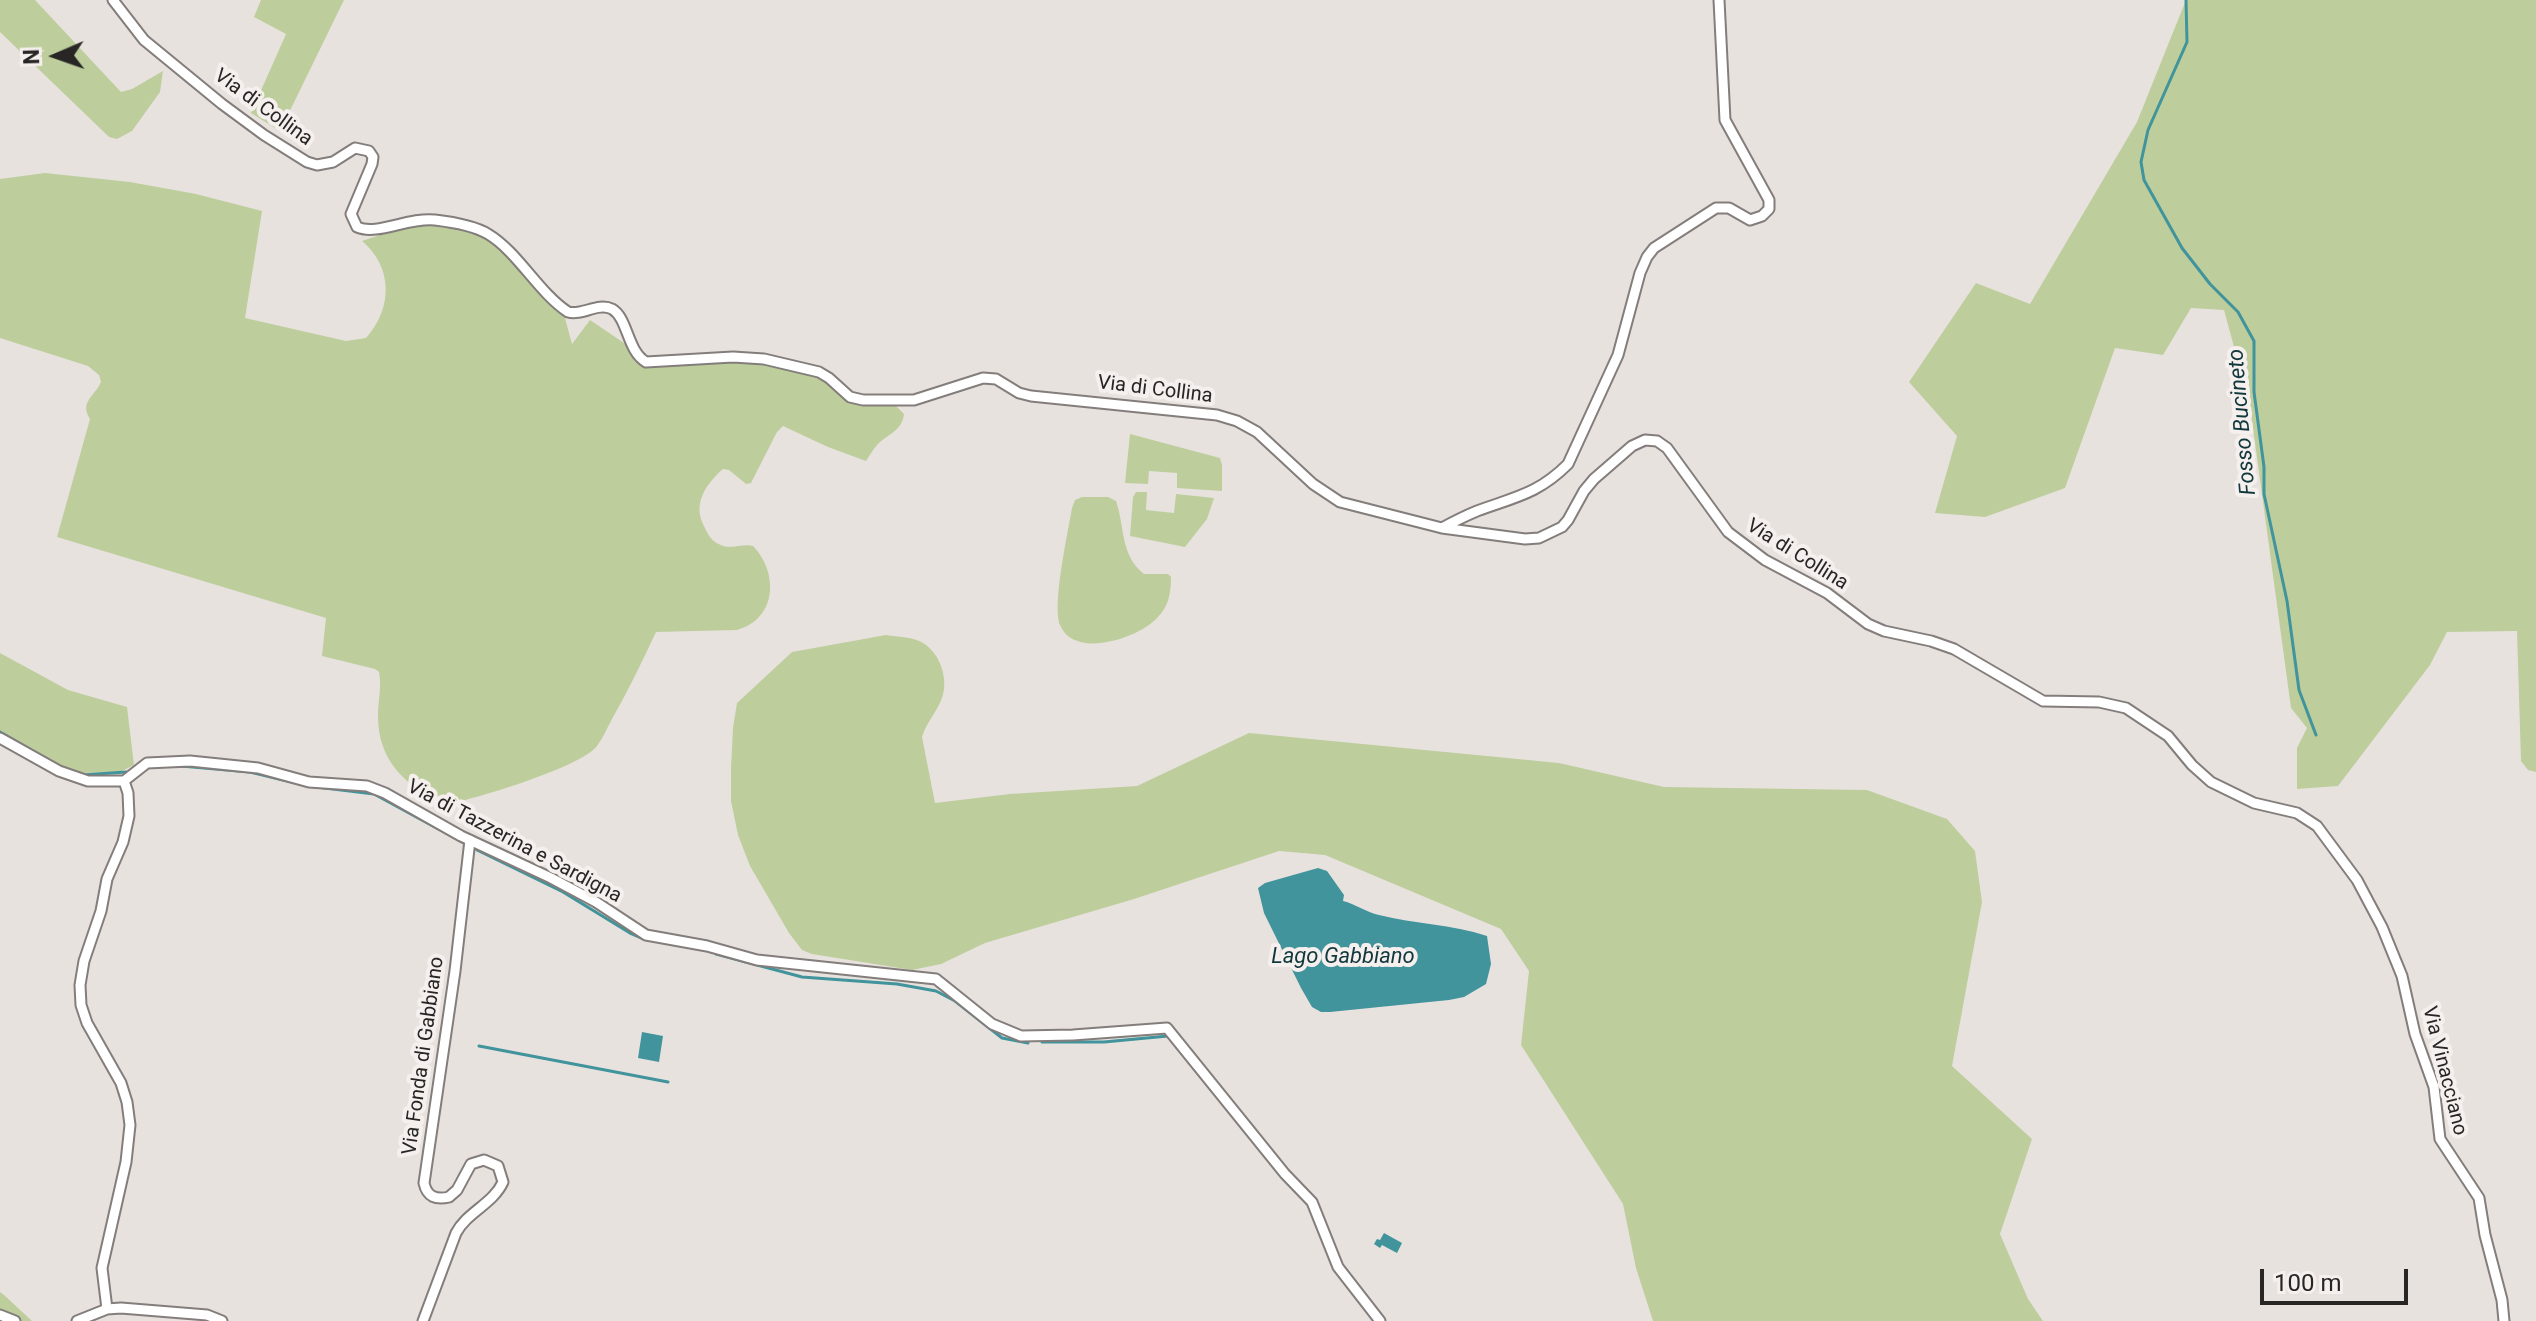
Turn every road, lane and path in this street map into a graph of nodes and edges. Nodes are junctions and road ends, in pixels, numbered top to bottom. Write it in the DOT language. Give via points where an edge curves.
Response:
graph roads {
  1 [pos="113,0"];
  2 [pos="1719,0"];
  3 [pos="1442,528"];
  4 [pos="0,738"];
  5 [pos="124,781"];
  6 [pos="2328,837"];
  7 [pos="470,840"];
  8 [pos="107,1309"];
  9 [pos="0,1315"];
  10 [pos="15,1321"];
  11 [pos="77,1321"];
  12 [pos="222,1321"];
  13 [pos="423,1321"];
  14 [pos="1380,1321"];
  15 [pos="2504,1321"];
  1 -- 3 [label="street, Via di Collina" via="144,40 240,118 298,156 323,165 355,148 369,151 372,164 351,214 357,227 374,230 427,219 481,231 502,245 568,312 602,307 616,312 646,362 764,359 819,372 850,397 863,400 914,400 988,378 1031,396 1217,415 1257,432 1334,500"];
  2 -- 3 [label="street" via="1725,120 1769,209 1750,220 1729,208 1716,208 1654,248 1640,273 1618,355 1568,464 1530,493"];
  3 -- 6 [label="street, Via di Collina" via="1525,539 1547,536 1568,520 1584,491 1621,454 1645,440 1657,441 1728,532 1868,624 1954,649 2043,701 2126,708 2168,736 2211,782 2254,803 2297,813"];
  4 -- 5 [label="street" via="71,777"];
  5 -- 7 [label="street, Via di Tazzerina e Sardigna" via="147,763 190,761 258,768 309,782 367,786"];
  5 -- 8 [label="street" via="129,816 80,985 87,1023 121,1083 130,1125 102,1268"];
  6 -- 15 [label="street, Via Vinacciano" via="2366,896 2402,976 2434,1087 2440,1139 2479,1198"];
  7 -- 13 [label="street, Via Fonda di Gabbiano" via="424,1183 429,1195 449,1197 471,1164 484,1160 498,1166 503,1182 456,1233"];
  7 -- 14 [label="street, Via di Tazzerina e Sardigna" via="596,902 646,935 757,960 936,979 992,1024 1030,1037 1167,1028 1312,1202 1338,1267"];
  8 -- 11 [label="street"];
  8 -- 12 [label="street" via="203,1314"];
  9 -- 10 [label="street"];
}
